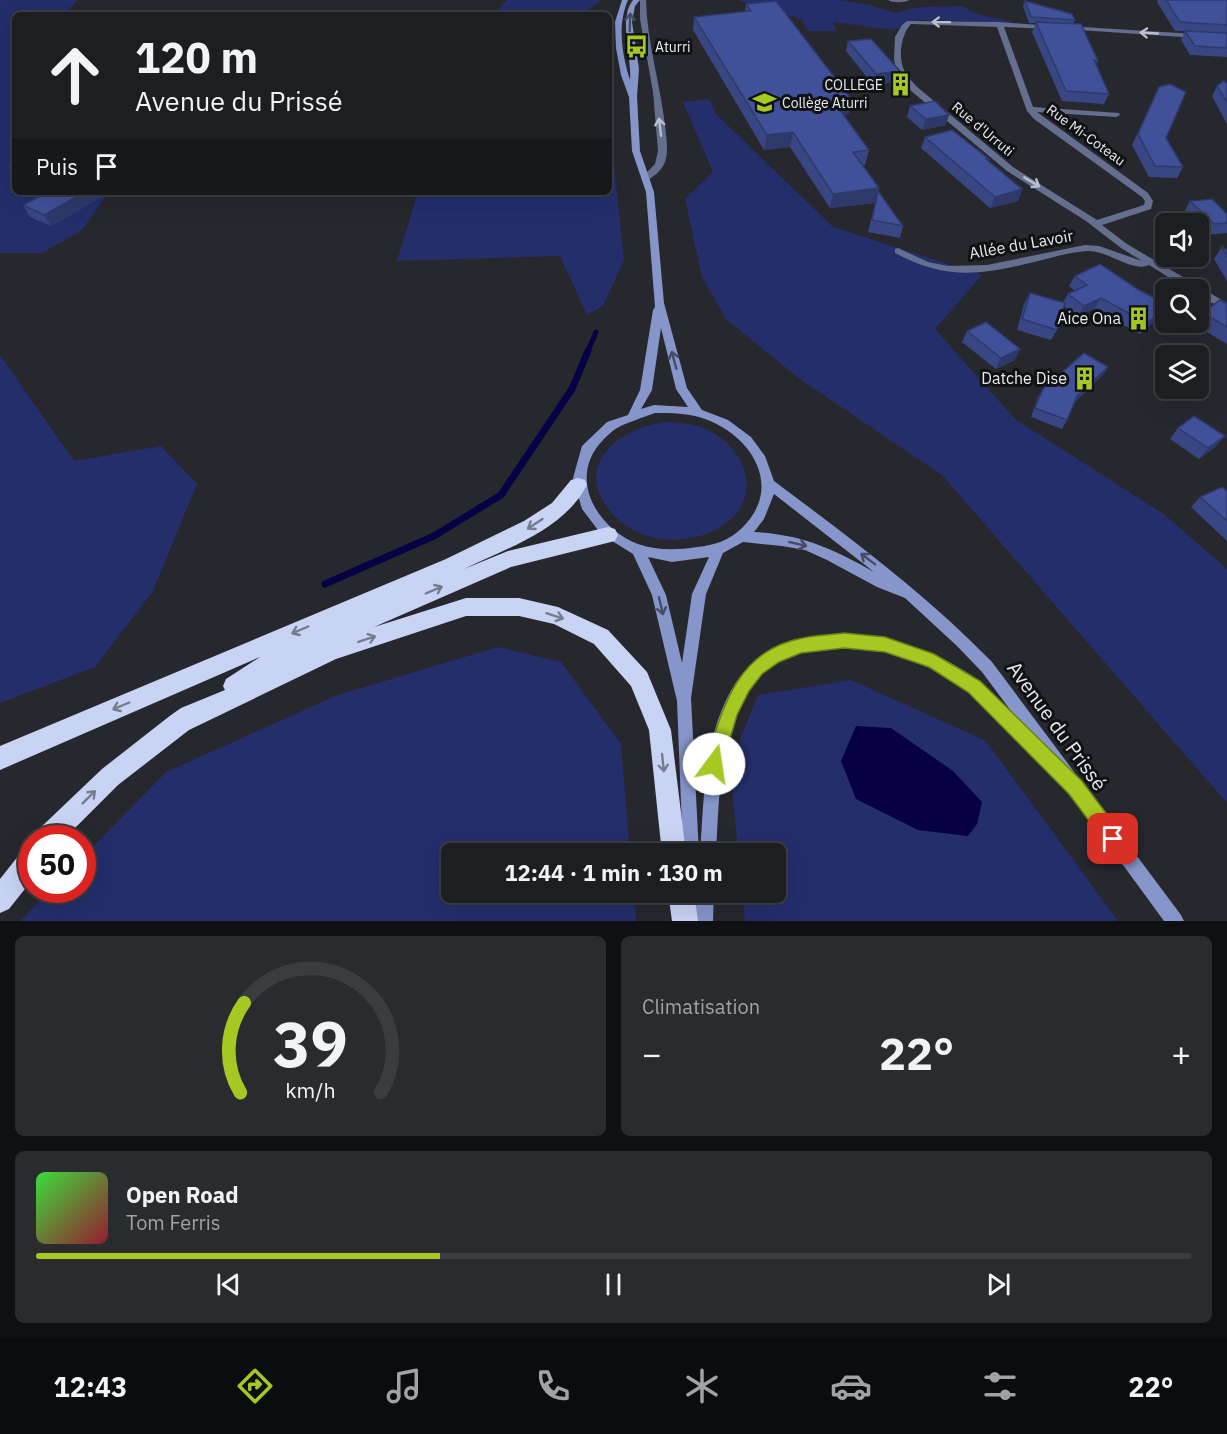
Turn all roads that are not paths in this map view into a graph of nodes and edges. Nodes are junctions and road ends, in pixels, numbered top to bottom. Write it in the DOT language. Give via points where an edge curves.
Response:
graph roads {
  1 [pos="625,0"];
  2 [pos="637,0"];
  3 [pos="643,0"];
  4 [pos="891,0"];
  5 [pos="906,0"];
  6 [pos="999,24"];
  7 [pos="1227,38"];
  8 [pos="633,97"];
  9 [pos="1030,109"];
  10 [pos="1116,115"];
  11 [pos="645,178"];
  12 [pos="1095,224"];
  13 [pos="898,251"];
  14 [pos="1150,262"];
  15 [pos="1179,279"];
  16 [pos="1209,296"];
  17 [pos="659,303"];
  18 [pos="1227,307"];
  19 [pos="698,412"];
  20 [pos="633,414"];
  21 [pos="768,483"];
  22 [pos="578,485"];
  23 [pos="609,535"];
  24 [pos="741,537"];
  25 [pos="718,550"];
  26 [pos="639,552"];
  27 [pos="915,595"];
  28 [pos="684,701"];
  29 [pos="179,723"];
  30 [pos="0,758"];
  31 [pos="1076,788"];
  32 [pos="61,825"];
  33 [pos="673,843"];
  34 [pos="690,843"];
  35 [pos="709,843"];
  36 [pos="18,877"];
  37 [pos="0,900"];
  38 [pos="683,903"];
  39 [pos="693,903"];
  40 [pos="705,903"];
  41 [pos="686,921"];
  42 [pos="694,921"];
  43 [pos="704,921"];
  44 [pos="1175,921"];
  1 -- 8 [label="main road" via="618,32 625,80"];
  8 -- 2 [label="main road, one-way" via="635,69 628,22"];
  11 -- 3 [label="street, one-way" via="662,159"];
  4 -- 5 [label="street"];
  7 -- 6 [label="street, Rue d'Urruti, one-way"];
  6 -- 9 [label="street, Rue Mi-Coteau"];
  6 -- 12 [label="street, Rue d'Urruti, one-way" via="909,22 899,37 900,70 913,88 1010,169"];
  8 -- 11 [label="main road" via="636,151"];
  9 -- 10 [label="street"];
  9 -- 12 [label="street, Rue Mi-Coteau" via="1149,201 1148,207"];
  11 -- 17 [label="main road" via="652,207"];
  12 -- 14 [label="street"];
  13 -- 14 [label="street, Allée du Lavoir" via="949,269 1000,266 1085,248 1096,248 1142,265"];
  14 -- 15 [label="street"];
  16 -- 18 [label="street"];
  19 -- 17 [label="main road, one-way" via="682,389"];
  17 -- 20 [label="main road" via="646,390"];
  19 -- 20 [label="main road" via="654,409"];
  19 -- 21 [label="main road" via="725,423 746,439 761,460"];
  20 -- 22 [label="main road" via="609,425 592,442 581,462"];
  21 -- 24 [label="main road" via="765,503 756,522"];
  27 -- 21 [label="main road, Avenue du Prissé, one-way"];
  22 -- 23 [label="main road" via="588,512"];
  22 -- 30 [label="highway, one-way" via="559,507 531,527 453,565"];
  23 -- 26 [label="main road"];
  29 -- 23 [label="highway, one-way" via="270,663 411,600 508,559"];
  24 -- 25 [label="main road"];
  24 -- 27 [label="main road, Avenue du Prissé, one-way" via="806,546 891,588"];
  25 -- 26 [label="main road" via="666,557"];
  25 -- 28 [label="main road" via="699,594"];
  26 -- 28 [label="main road, one-way" via="659,595"];
  27 -- 31 [label="main road, Avenue du Prissé" via="987,667"];
  28 -- 34 [label="main road"];
  32 -- 29 [label="highway, one-way" via="110,777"];
  29 -- 33 [label="highway, one-way" via="331,651 466,607 519,607 558,616 601,637 639,679 660,730"];
  31 -- 35 [label="main road" via="974,686 934,662 885,645 844,640 801,645 756,669 729,713 714,764"];
  31 -- 44 [label="main road, Avenue du Prissé"];
  36 -- 37 [label="highway"];
  38 -- 41 [label="highway"];
  39 -- 42 [label="main road"];
  40 -- 43 [label="main road"];
}
